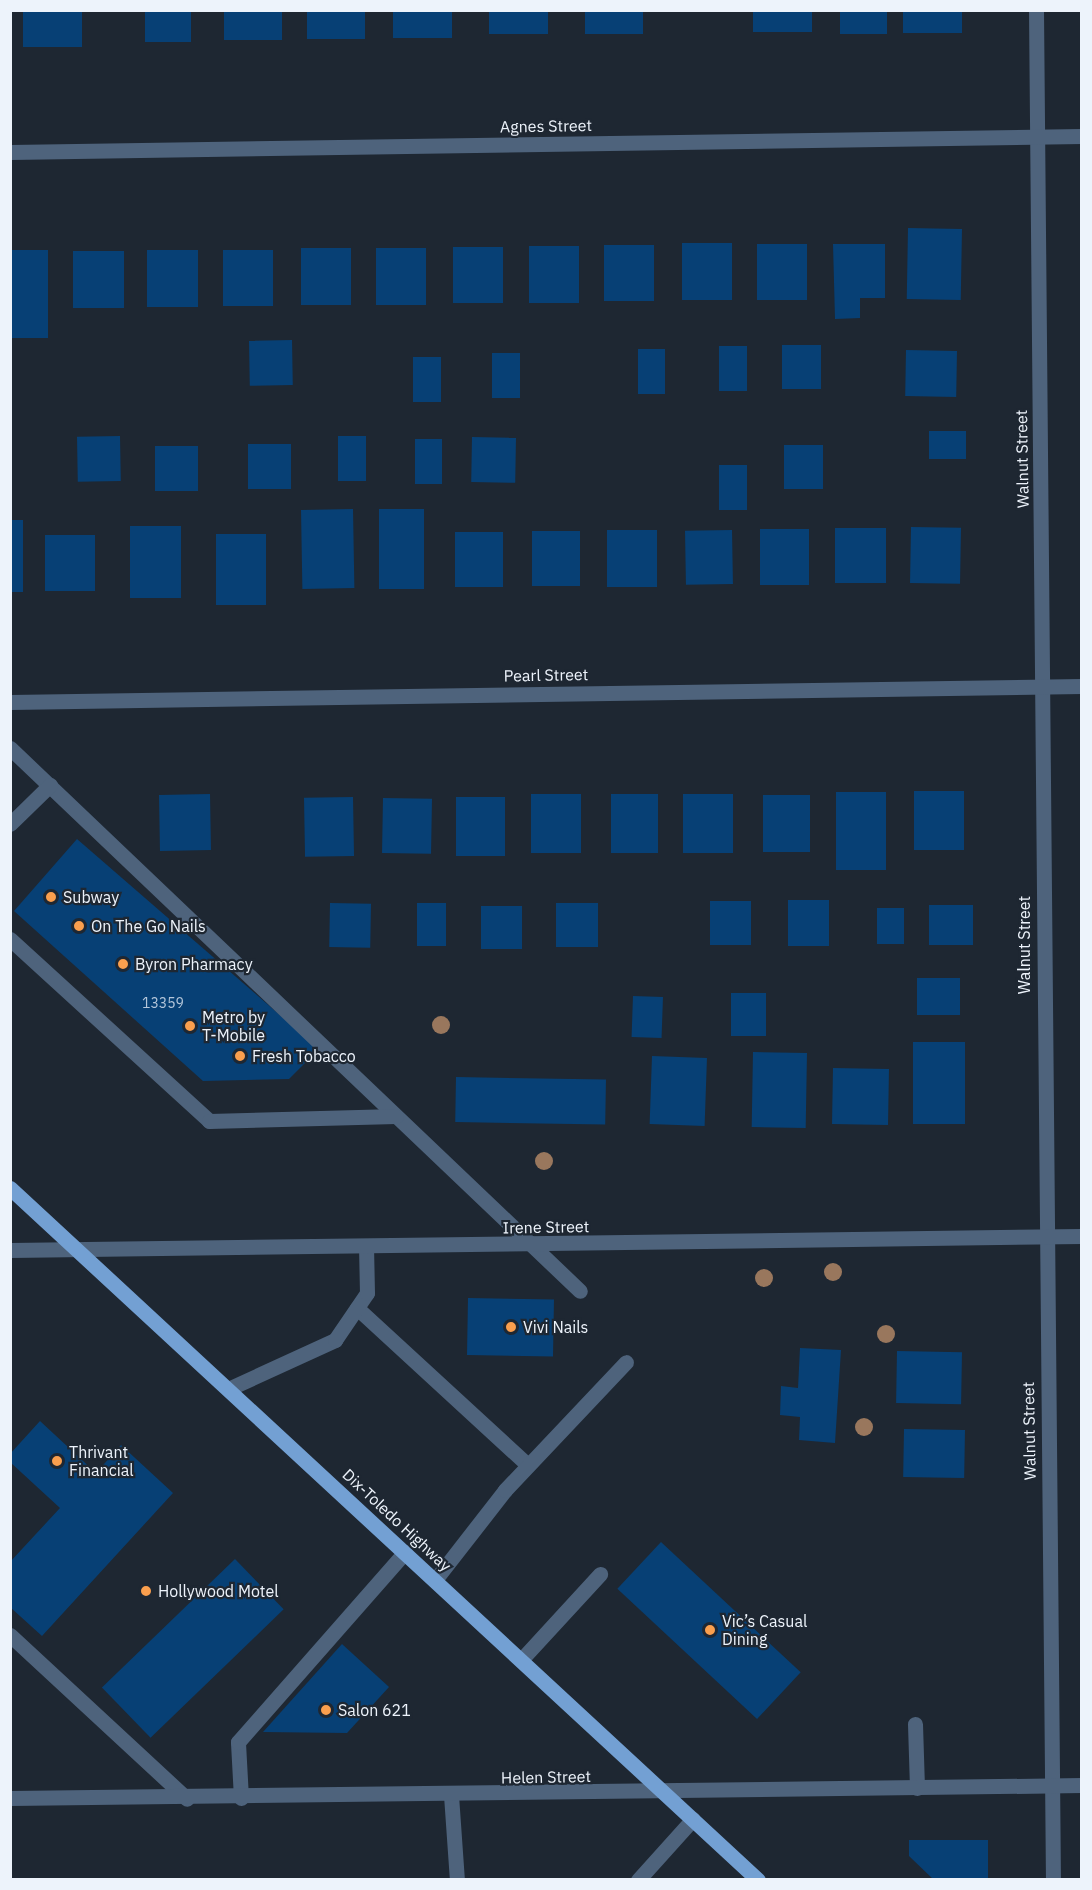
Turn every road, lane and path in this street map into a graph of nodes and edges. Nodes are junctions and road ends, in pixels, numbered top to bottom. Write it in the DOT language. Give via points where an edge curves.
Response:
graph roads {
  1 [pos="1036,10"];
  2 [pos="1082,136"];
  3 [pos="1035,137"];
  4 [pos="10,152"];
  5 [pos="1040,686"];
  6 [pos="1082,686"];
  7 [pos="10,702"];
  8 [pos="10,748"];
  9 [pos="50,785"];
  10 [pos="10,824"];
  11 [pos="10,939"];
  12 [pos="396,1116"];
  13 [pos="10,1188"];
  14 [pos="1045,1235"];
  15 [pos="1082,1236"];
  16 [pos="531,1245"];
  17 [pos="366,1247"];
  18 [pos="77,1250"];
  19 [pos="10,1251"];
  20 [pos="580,1291"];
  21 [pos="357,1308"];
  22 [pos="626,1362"];
  23 [pos="228,1389"];
  24 [pos="528,1465"];
  25 [pos="405,1552"];
  26 [pos="600,1574"];
  27 [pos="435,1580"];
  28 [pos="10,1635"];
  29 [pos="521,1660"];
  30 [pos="915,1724"];
  31 [pos="1082,1785"];
  32 [pos="1052,1786"];
  33 [pos="917,1788"];
  34 [pos="665,1793"];
  35 [pos="451,1795"];
  36 [pos="10,1798"];
  37 [pos="187,1798"];
  38 [pos="242,1798"];
  39 [pos="693,1819"];
  40 [pos="457,1880"];
  41 [pos="638,1880"];
  42 [pos="758,1880"];
  43 [pos="1053,1880"];
  1 -- 3 [label="street, Walnut Street"];
  2 -- 3 [label="street, Agnes Street"];
  3 -- 4 [label="street, Agnes Street"];
  3 -- 5 [label="street, Walnut Street"];
  5 -- 6 [label="street, Pearl Street"];
  5 -- 7 [label="street, Pearl Street"];
  5 -- 14 [label="street, Walnut Street"];
  8 -- 9 [label="street"];
  9 -- 10 [label="street"];
  9 -- 12 [label="street"];
  11 -- 12 [label="street" via="209,1121"];
  12 -- 16 [label="street"];
  13 -- 18 [label="main road, Dix-Toledo Highway"];
  14 -- 15 [label="street, Irene Street"];
  14 -- 16 [label="street, Irene Street"];
  14 -- 32 [label="street, Walnut Street"];
  16 -- 17 [label="street, Irene Street"];
  16 -- 20 [label="street"];
  17 -- 18 [label="street, Irene Street"];
  17 -- 21 [label="street" via="367,1293"];
  18 -- 19 [label="street, Irene Street"];
  18 -- 23 [label="main road, Dix-Toledo Highway"];
  21 -- 23 [label="street" via="335,1340"];
  21 -- 24 [label="street"];
  22 -- 24 [label="street"];
  23 -- 25 [label="main road, Dix-Toledo Highway"];
  24 -- 27 [label="street"];
  25 -- 27 [label="main road, Dix-Toledo Highway"];
  25 -- 38 [label="street" via="238,1742"];
  26 -- 29 [label="street"];
  27 -- 29 [label="main road, Dix-Toledo Highway"];
  28 -- 37 [label="street"];
  29 -- 34 [label="main road, Dix-Toledo Highway"];
  30 -- 33 [label="street"];
  31 -- 32 [label="street, Helen Street"];
  32 -- 33 [label="street, Helen Street"];
  32 -- 43 [label="street, Walnut Street"];
  33 -- 34 [label="street, Helen Street"];
  34 -- 35 [label="street, Helen Street"];
  34 -- 39 [label="main road, Dix-Toledo Highway"];
  35 -- 38 [label="street, Helen Street"];
  35 -- 40 [label="street"];
  36 -- 37 [label="street, Helen Street"];
  37 -- 38 [label="street, Helen Street"];
  39 -- 41 [label="street"];
  39 -- 42 [label="main road, Dix-Toledo Highway"];
}
